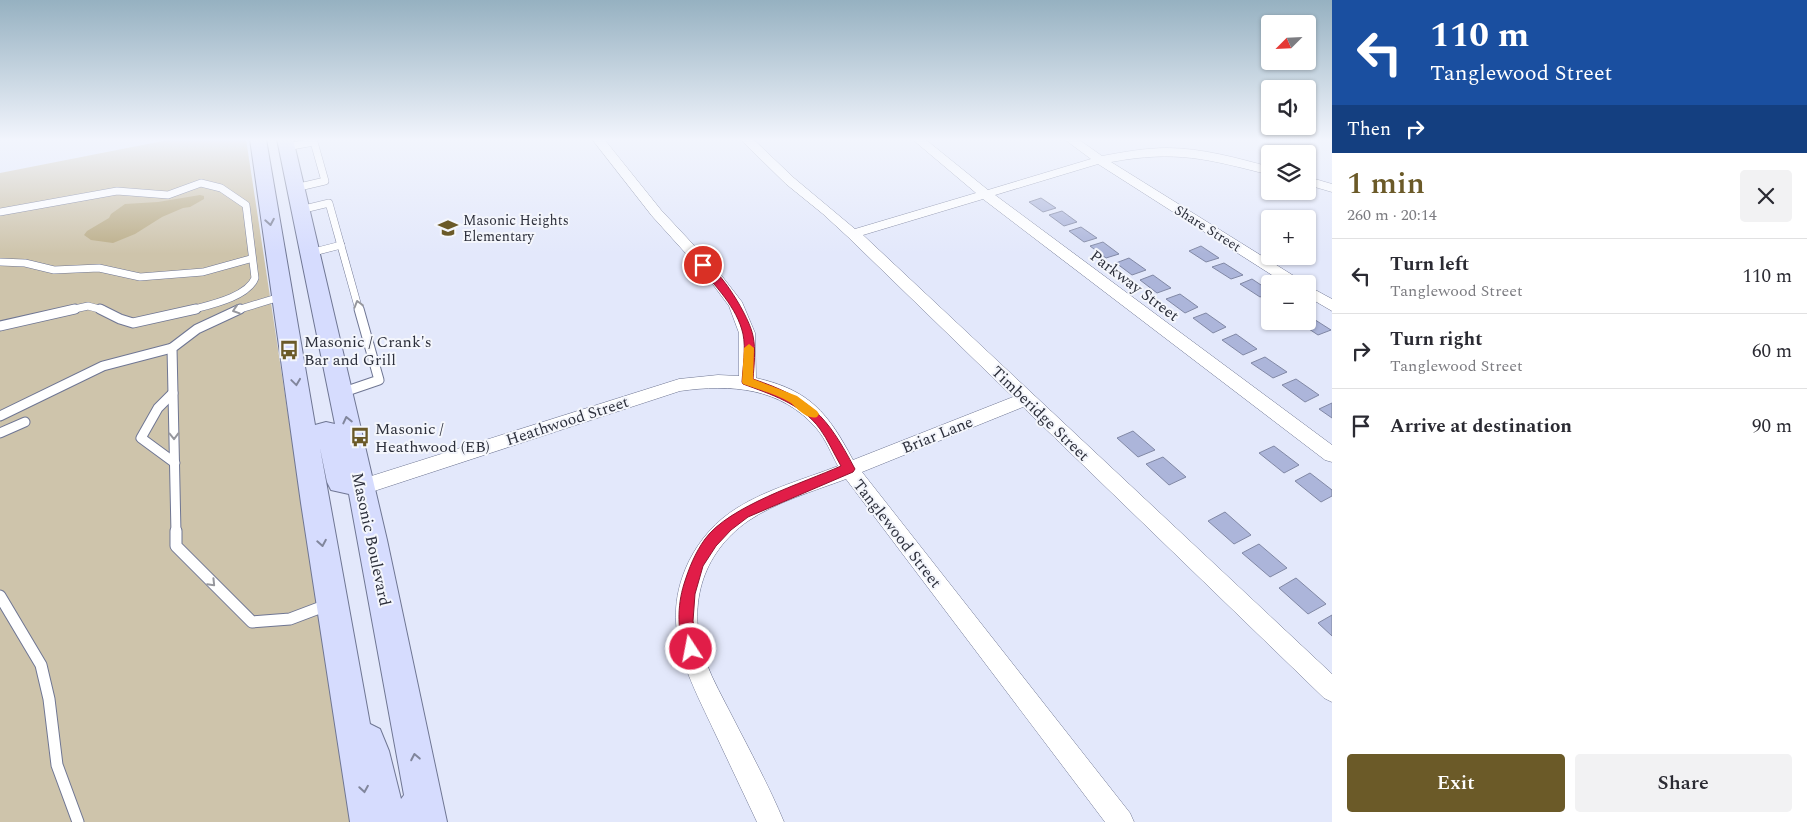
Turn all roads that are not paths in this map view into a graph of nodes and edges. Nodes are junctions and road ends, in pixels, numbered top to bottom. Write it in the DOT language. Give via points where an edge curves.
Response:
graph roads {
  1 [pos="264,177"];
  2 [pos="268,177"];
  3 [pos="293,177"];
  4 [pos="324,177"];
  5 [pos="629,177"];
  6 [pos="786,177"];
  7 [pos="965,177"];
  8 [pos="1041,177"];
  9 [pos="1127,177"];
  10 [pos="1316,183"];
  11 [pos="295,188"];
  12 [pos="1332,188"];
  13 [pos="985,194"];
  14 [pos="300,210"];
  15 [pos="0,212"];
  16 [pos="853,234"];
  17 [pos="341,245"];
  18 [pos="310,252"];
  19 [pos="250,259"];
  20 [pos="0,262"];
  21 [pos="1282,275"];
  22 [pos="283,296"];
  23 [pos="1316,296"];
  24 [pos="1332,306"];
  25 [pos="0,326"];
  26 [pos="172,348"];
  27 [pos="747,382"];
  28 [pos="339,383"];
  29 [pos="173,393"];
  30 [pos="1026,398"];
  31 [pos="0,416"];
  32 [pos="24,422"];
  33 [pos="0,433"];
  34 [pos="306,446"];
  35 [pos="1332,455"];
  36 [pos="175,463"];
  37 [pos="849,469"];
  38 [pos="361,486"];
  39 [pos="0,596"];
  40 [pos="332,602"];
  41 [pos="1332,690"];
  42 [pos="349,703"];
  43 [pos="426,811"];
  44 [pos="78,822"];
  45 [pos="369,822"];
  46 [pos="771,822"];
  47 [pos="1121,822"];
  1 -- 22 [label="main road, one-way"];
  2 -- 11 [label="main road" via="273,188"];
  3 -- 11 [label="main road, Masonic Boulevard"];
  4 -- 11 [label="lane" via="325,181"];
  5 -- 27 [label="street" via="735,304 748,335"];
  6 -- 16 [label="street, Timberidge Street"];
  7 -- 13 [label="street, Parkway Street"];
  8 -- 13 [label="street"];
  9 -- 21 [label="street, Share Street"];
  10 -- 12 [label="street"];
  11 -- 14 [label="main road, Masonic Boulevard"];
  13 -- 16 [label="street"];
  13 -- 35 [label="street, Parkway Street"];
  14 -- 17 [label="lane" via="329,203"];
  14 -- 18 [label="main road, Masonic Boulevard"];
  15 -- 19 [label="lane" via="117,191 130,190 150,196 172,194 194,185 212,183 246,205"];
  16 -- 30 [label="street, Timberidge Street"];
  17 -- 18 [label="lane"];
  28 -- 17 [label="lane, one-way" via="379,380"];
  18 -- 28 [label="main road, Masonic Boulevard"];
  19 -- 20 [label="lane" via="203,272 140,277 99,268 54,270 25,263"];
  19 -- 25 [label="lane" via="254,281 249,288 232,297 195,308 130,324 95,306 88,306"];
  22 -- 26 [label="lane, one-way" via="221,315 188,334"];
  22 -- 28 [label="main road" via="302,295 308,300 318,340"];
  22 -- 34 [label="main road, one-way"];
  23 -- 24 [label="street"];
  26 -- 29 [label="lane"];
  26 -- 31 [label="lane" via="103,366"];
  27 -- 37 [label="street, Tanglewood Street" via="781,393 811,412 824,425"];
  27 -- 38 [label="street, Heathwood Street" via="719,380 662,390"];
  38 -- 28 [label="main road, Masonic Boulevard, one-way"];
  29 -- 36 [label="lane, one-way"];
  29 -- 36 [label="lane" via="158,408 141,438"];
  30 -- 37 [label="street, Briar Lane"];
  30 -- 41 [label="street, Timberidge Street"];
  32 -- 33 [label="lane"];
  34 -- 38 [label="main road" via="320,433 330,432 342,482"];
  34 -- 40 [label="main road, one-way"];
  36 -- 40 [label="lane, one-way" via="176,546 252,622 290,620"];
  37 -- 46 [label="street, Briar Lane" via="751,510 727,526 711,542 697,564 688,594 686,621 691,649 704,684"];
  37 -- 47 [label="street, Tanglewood Street"];
  43 -- 38 [label="main road, Masonic Boulevard, one-way"];
  39 -- 44 [label="lane" via="41,665 51,700 60,774"];
  40 -- 42 [label="main road"];
  42 -- 43 [label="main road" via="376,756 386,813 392,821 404,821"];
  42 -- 45 [label="main road, one-way"];
}
